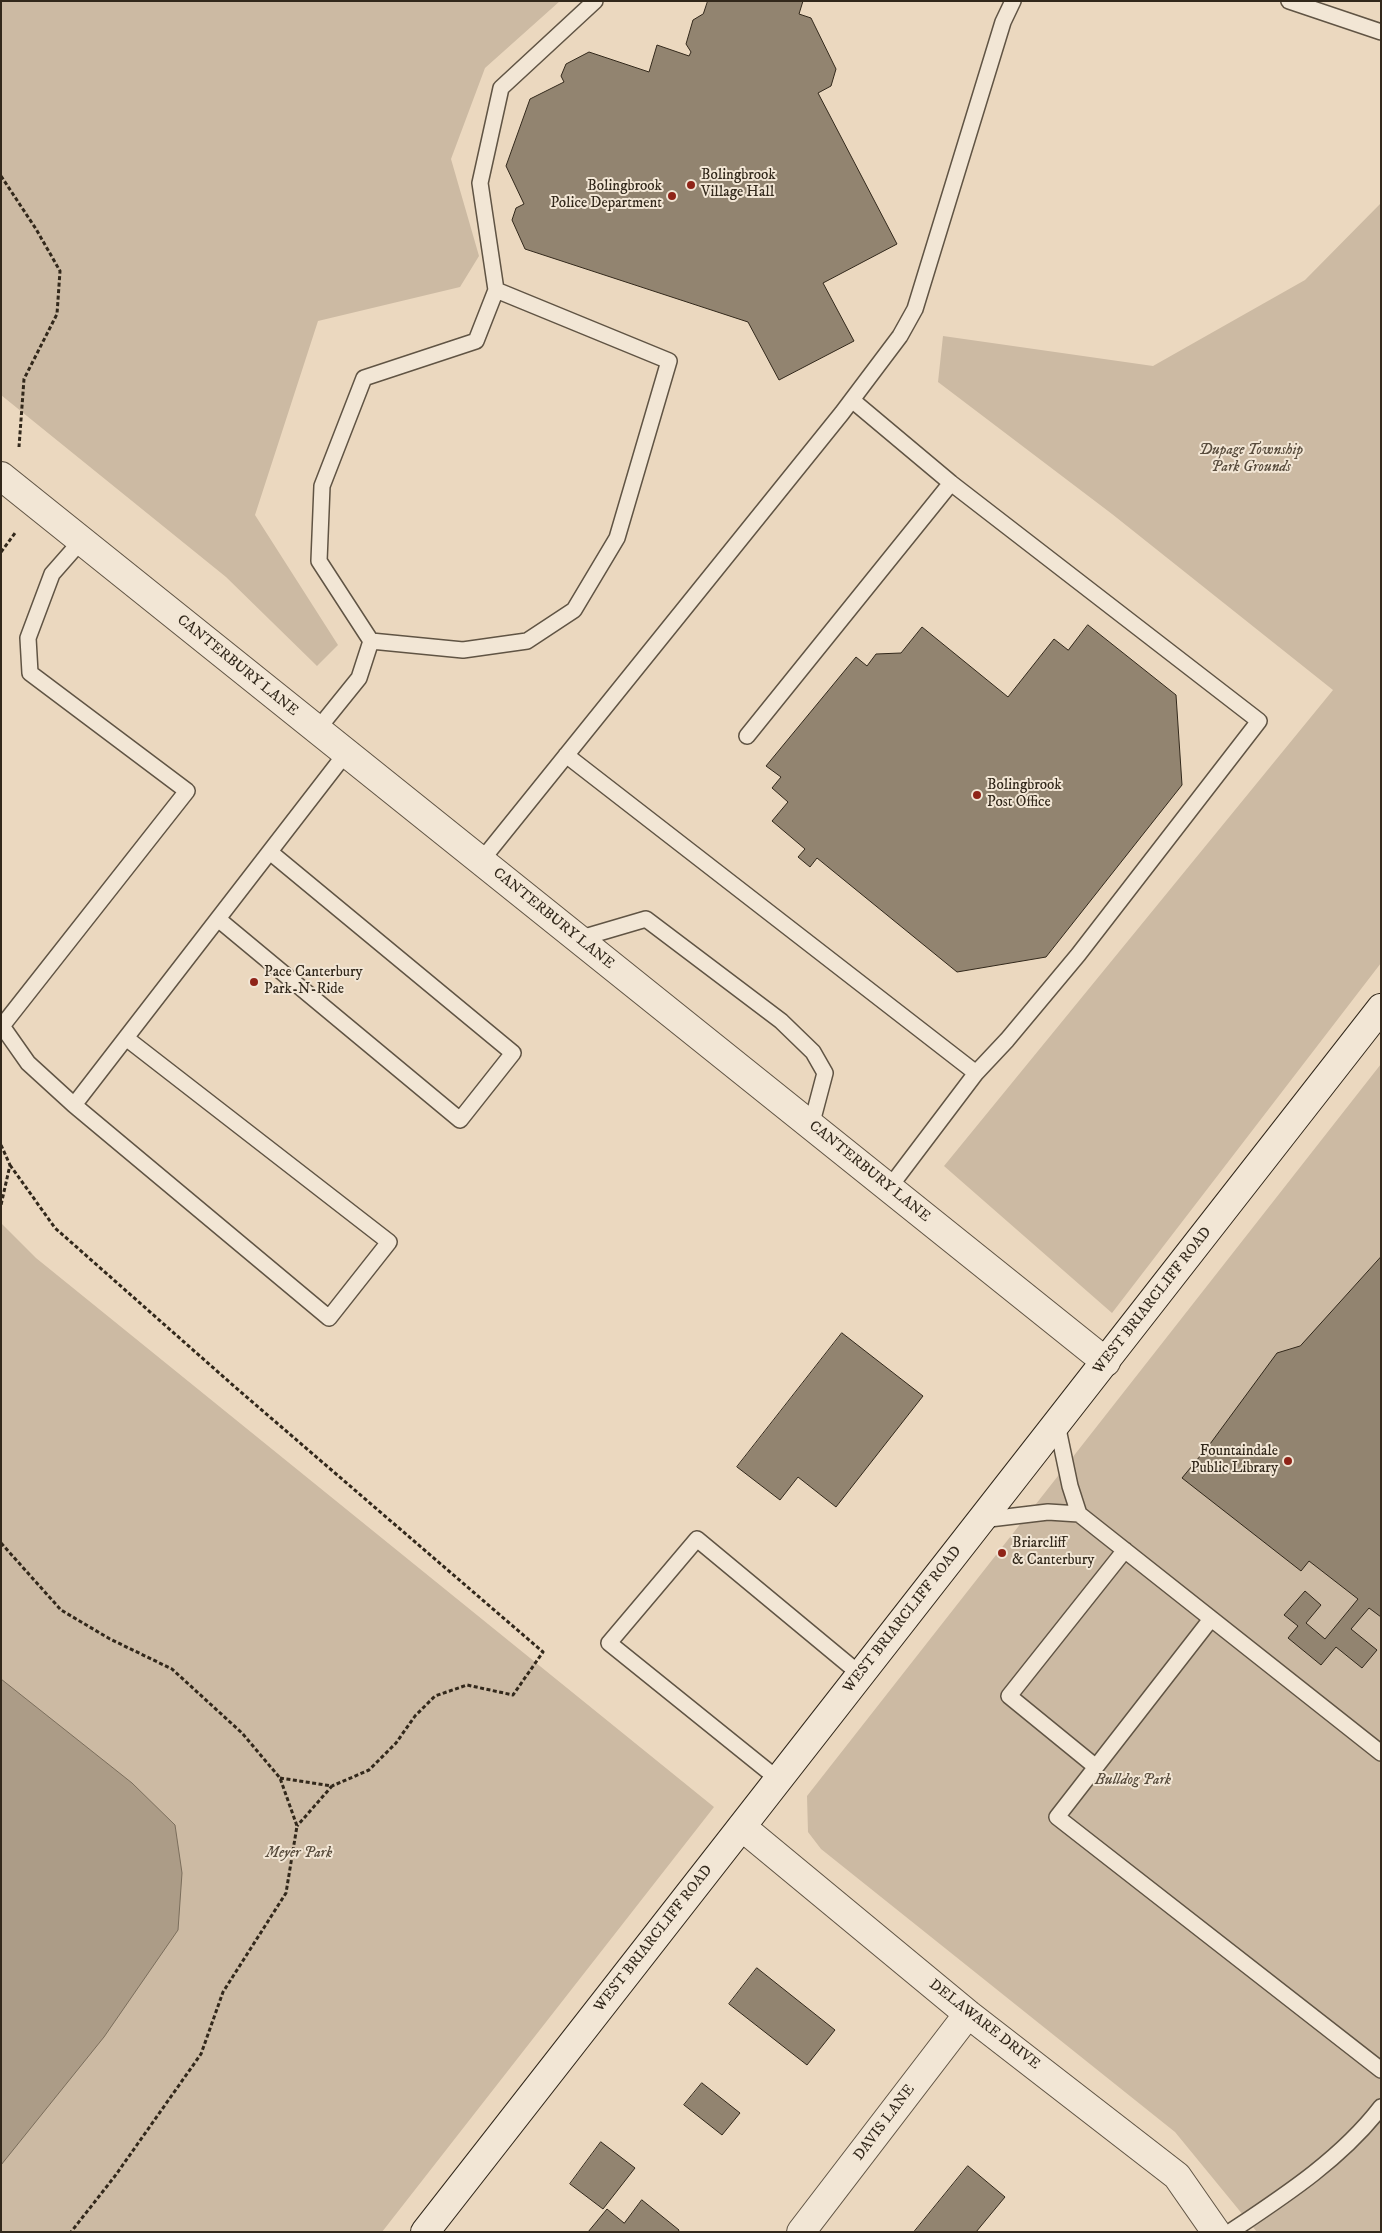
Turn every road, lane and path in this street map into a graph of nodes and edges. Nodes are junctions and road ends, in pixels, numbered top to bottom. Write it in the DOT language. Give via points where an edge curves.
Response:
graph roads {
  1 [pos="595,1"];
  2 [pos="1013,1"];
  3 [pos="1289,1"];
  4 [pos="1381,32"];
  5 [pos="1,176"];
  6 [pos="496,290"];
  7 [pos="852,400"];
  8 [pos="19,448"];
  9 [pos="1,476"];
  10 [pos="951,482"];
  11 [pos="16,533"];
  12 [pos="81,541"];
  13 [pos="1,552"];
  14 [pos="371,641"];
  15 [pos="317,730"];
  16 [pos="747,736"];
  17 [pos="346,754"];
  18 [pos="566,755"];
  19 [pos="270,852"];
  20 [pos="481,861"];
  21 [pos="218,919"];
  22 [pos="578,939"];
  23 [pos="1381,1008"];
  24 [pos="126,1038"];
  25 [pos="976,1073"];
  26 [pos="74,1105"];
  27 [pos="811,1126"];
  28 [pos="1,1145"];
  29 [pos="10,1165"];
  30 [pos="889,1188"];
  31 [pos="1,1206"];
  32 [pos="1106,1362"];
  33 [pos="1057,1424"];
  34 [pos="1079,1514"];
  35 [pos="981,1520"];
  36 [pos="1,1543"];
  37 [pos="1124,1550"];
  38 [pos="1212,1619"];
  39 [pos="860,1675"];
  40 [pos="1381,1753"];
  41 [pos="1096,1767"];
  42 [pos="280,1778"];
  43 [pos="779,1780"];
  44 [pos="332,1786"];
  45 [pos="297,1826"];
  46 [pos="742,1827"];
  47 [pos="968,2014"];
  48 [pos="1381,2070"];
  49 [pos="1381,2107"];
  50 [pos="71,2232"];
  51 [pos="425,2232"];
  52 [pos="802,2232"];
  53 [pos="1216,2232"];
  54 [pos="1230,2232"];
  1 -- 6 [label="lane" via="501,88 480,183"];
  2 -- 7 [label="lane" via="1003,22 915,309 900,336"];
  3 -- 4 [label="lane"];
  5 -- 8 [label="path" via="60,271 57,314 24,379"];
  6 -- 14 [label="lane" via="476,341 364,378 322,486 319,561"];
  6 -- 14 [label="lane" via="669,361 617,538 574,610 527,642 469,649"];
  7 -- 10 [label="lane"];
  7 -- 18 [label="lane"];
  9 -- 12 [label="street, CANTERBURY LANE"];
  10 -- 16 [label="lane"];
  10 -- 25 [label="lane" via="1259,721 1078,955"];
  11 -- 13 [label="path"];
  12 -- 15 [label="street, CANTERBURY LANE"];
  12 -- 26 [label="lane" via="52,574 28,638 30,673 187,791 2,1026 28,1063"];
  14 -- 15 [label="lane" via="359,678"];
  15 -- 17 [label="street, CANTERBURY LANE"];
  17 -- 19 [label="lane"];
  17 -- 20 [label="street, CANTERBURY LANE"];
  18 -- 20 [label="lane"];
  18 -- 25 [label="lane"];
  19 -- 21 [label="lane"];
  19 -- 21 [label="lane" via="513,1053 460,1120"];
  20 -- 22 [label="street, CANTERBURY LANE"];
  21 -- 24 [label="lane"];
  22 -- 27 [label="street, CANTERBURY LANE"];
  22 -- 27 [label="lane" via="646,919 781,1022 813,1052 825,1073"];
  23 -- 32 [label="street, WEST BRIARCLIFF ROAD"];
  24 -- 26 [label="lane"];
  24 -- 26 [label="lane" via="389,1242 329,1318"];
  25 -- 30 [label="lane"];
  27 -- 30 [label="street, CANTERBURY LANE"];
  28 -- 29 [label="path"];
  29 -- 31 [label="path"];
  29 -- 44 [label="path" via="56,1228 235,1387 544,1652 513,1695 467,1685 436,1696 370,1770"];
  30 -- 32 [label="street, CANTERBURY LANE"];
  32 -- 33 [label="street, WEST BRIARCLIFF ROAD"];
  33 -- 34 [label="lane"];
  33 -- 35 [label="street, WEST BRIARCLIFF ROAD"];
  34 -- 35 [label="lane" via="1048,1512"];
  34 -- 37 [label="lane"];
  35 -- 39 [label="street, WEST BRIARCLIFF ROAD"];
  36 -- 42 [label="path" via="61,1610 110,1639 172,1669 242,1733"];
  37 -- 38 [label="lane"];
  37 -- 41 [label="lane" via="1009,1696"];
  38 -- 40 [label="lane"];
  38 -- 41 [label="lane"];
  39 -- 43 [label="street, WEST BRIARCLIFF ROAD"];
  39 -- 43 [label="lane" via="697,1539 609,1643"];
  41 -- 48 [label="lane" via="1057,1817"];
  42 -- 44 [label="path"];
  42 -- 45 [label="path"];
  43 -- 46 [label="street, WEST BRIARCLIFF ROAD"];
  44 -- 45 [label="path"];
  45 -- 50 [label="path" via="286,1893 223,1992 200,2054 115,2176"];
  46 -- 47 [label="street, DELAWARE DRIVE"];
  46 -- 51 [label="street, WEST BRIARCLIFF ROAD"];
  47 -- 52 [label="street, DAVIS LANE"];
  47 -- 53 [label="street, DELAWARE DRIVE" via="1177,2176"];
  49 -- 54 [label="lane" via="1369,2123 1304,2183"];
}
